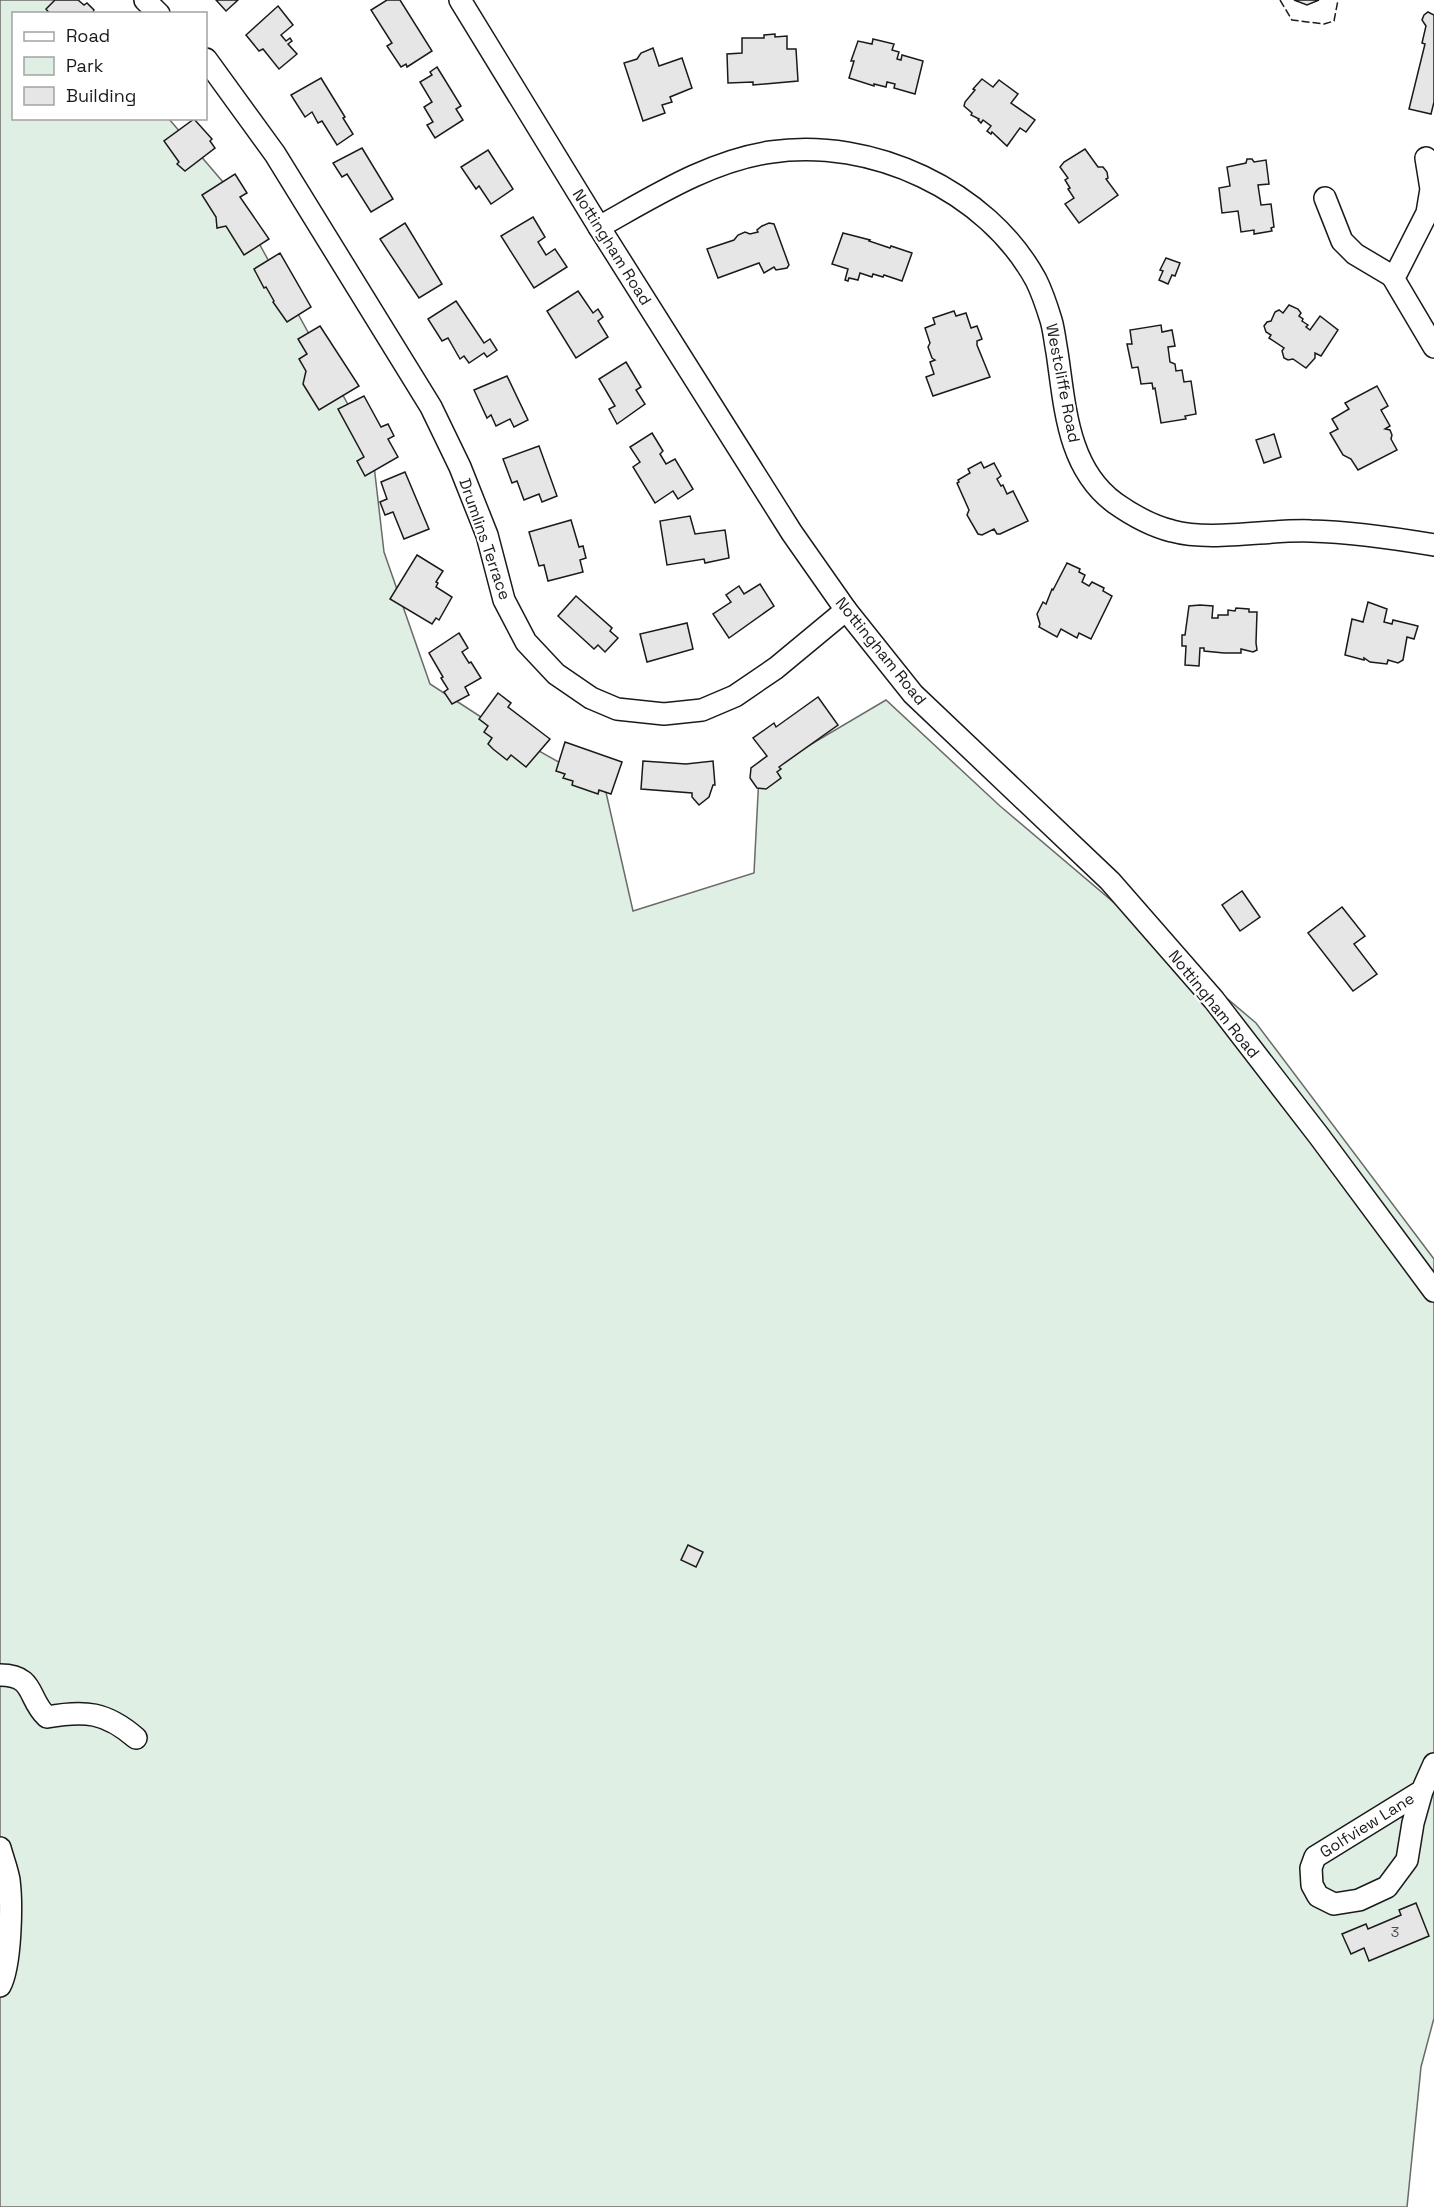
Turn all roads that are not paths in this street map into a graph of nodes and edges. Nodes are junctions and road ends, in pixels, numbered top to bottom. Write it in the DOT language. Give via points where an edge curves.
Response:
graph roads {
  1 [pos="145,0"];
  2 [pos="460,0"];
  3 [pos="157,12"];
  4 [pos="207,59"];
  5 [pos="1426,158"];
  6 [pos="1325,198"];
  7 [pos="599,227"];
  8 [pos="1392,276"];
  9 [pos="1434,347"];
  10 [pos="1434,545"];
  11 [pos="846,610"];
  12 [pos="1434,1291"];
  13 [pos="0,1675"];
  14 [pos="136,1738"];
  15 [pos="1434,1764"];
  16 [pos="1422,1791"];
  17 [pos="0,1848"];
  18 [pos="0,1986"];
  1 -- 3 [label="street"];
  2 -- 7 [label="street, Nottingham Road"];
  4 -- 11 [label="street, Drumlins Terrace" via="276,154 431,407 487,535 504,600 526,642 556,674 591,698 617,709 664,714 702,710 735,696 776,668"];
  5 -- 8 [label="street" via="1431,189 1427,213"];
  6 -- 8 [label="street" via="1342,241 1355,254"];
  7 -- 10 [label="street, Westcliffe Road" via="721,165 770,152 811,149 866,156 921,175 955,194 989,221 1036,281 1052,323 1071,437 1093,482 1113,502 1151,524 1175,532 1210,535 1310,530 1369,534"];
  7 -- 11 [label="street, Nottingham Road" via="792,533"];
  8 -- 9 [label="street"];
  11 -- 12 [label="street, Nottingham Road" via="913,694 1110,881 1214,1000"];
  13 -- 14 [label="street" via="23,1680 47,1717 94,1714 119,1723"];
  15 -- 16 [label="street, Golfview Lane"];
  16 -- 16 [label="street, Golfview Lane" via="1407,1860 1387,1887 1359,1900 1334,1904 1318,1896 1312,1885 1315,1857"];
  17 -- 18 [label="street" via="9,1880 10,1915 6,1976"];
}
